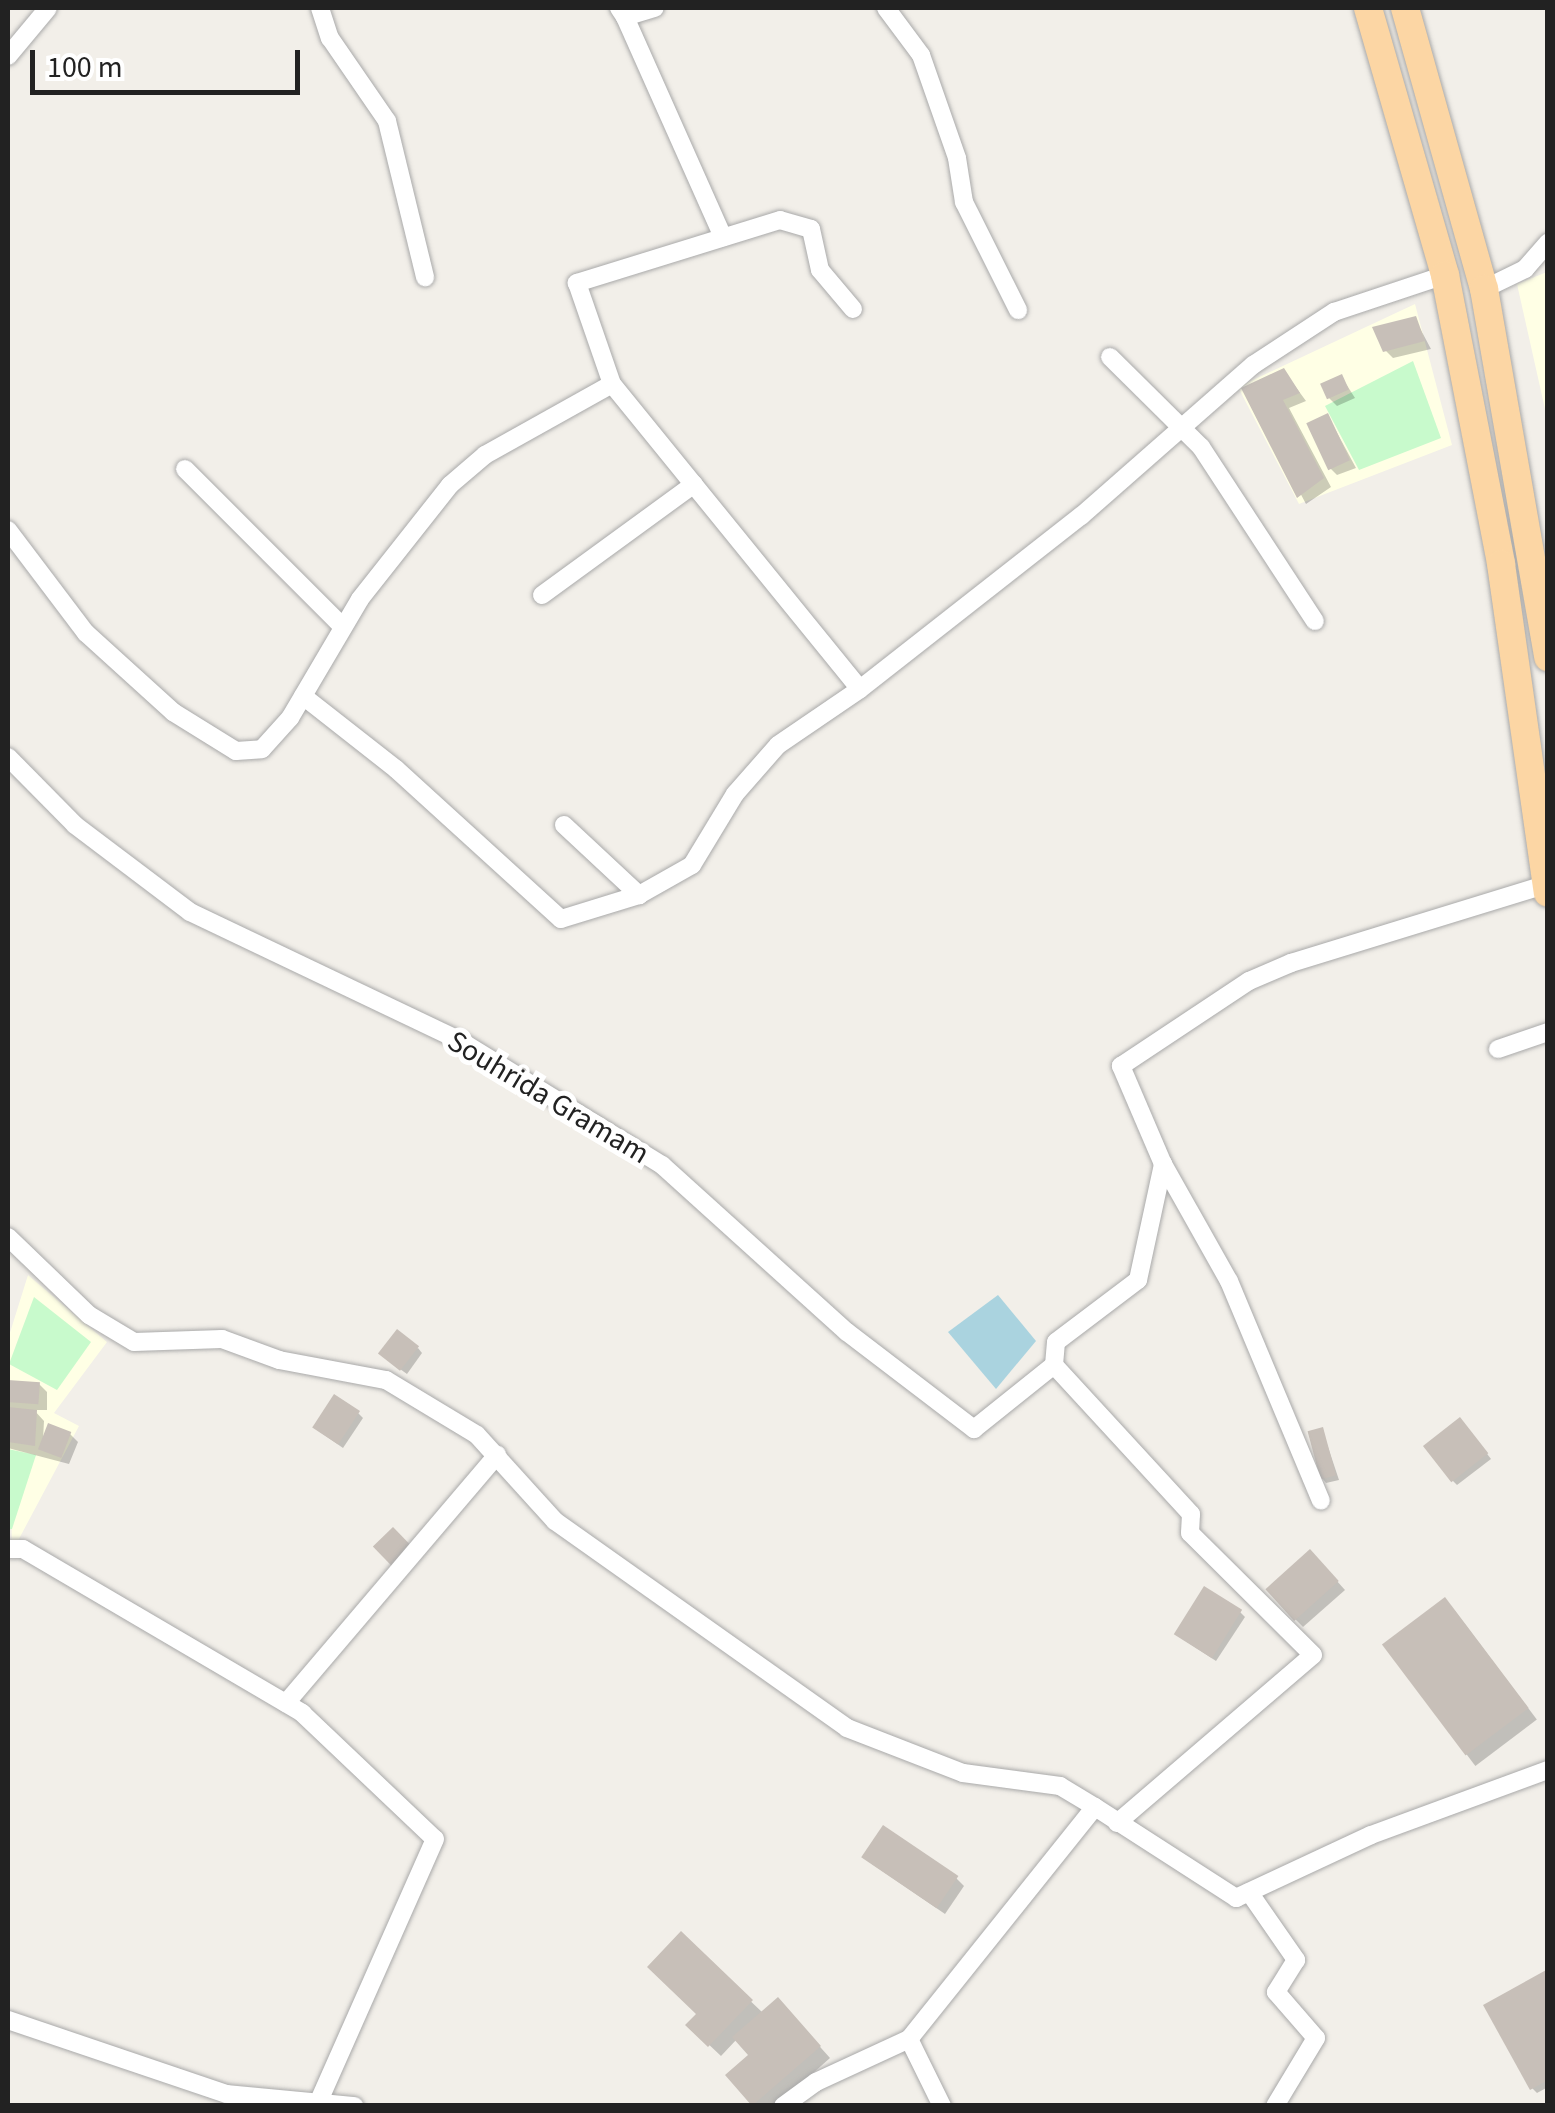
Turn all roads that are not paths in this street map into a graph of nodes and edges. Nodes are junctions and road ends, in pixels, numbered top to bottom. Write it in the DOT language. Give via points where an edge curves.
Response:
graph roads {
  1 [pos="48,8"];
  2 [pos="320,8"];
  3 [pos="655,8"];
  4 [pos="886,8"];
  5 [pos="1368,8"];
  6 [pos="1405,8"];
  7 [pos="622,12"];
  8 [pos="8,56"];
  9 [pos="723,237"];
  10 [pos="1548,243"];
  11 [pos="1445,275"];
  12 [pos="424,277"];
  13 [pos="1484,289"];
  14 [pos="854,309"];
  15 [pos="1018,310"];
  16 [pos="1110,357"];
  17 [pos="612,384"];
  18 [pos="1185,431"];
  19 [pos="185,469"];
  20 [pos="694,484"];
  21 [pos="8,530"];
  22 [pos="542,595"];
  23 [pos="1315,620"];
  24 [pos="342,627"];
  25 [pos="1548,657"];
  26 [pos="860,689"];
  27 [pos="303,696"];
  28 [pos="8,756"];
  29 [pos="564,825"];
  30 [pos="1546,889"];
  31 [pos="639,895"];
  32 [pos="1548,1032"];
  33 [pos="1498,1049"];
  34 [pos="1163,1164"];
  35 [pos="12,1251"];
  36 [pos="1054,1365"];
  37 [pos="497,1455"];
  38 [pos="1321,1502"];
  39 [pos="8,1548"];
  40 [pos="286,1703"];
  41 [pos="1548,1770"];
  42 [pos="1095,1807"];
  43 [pos="1117,1823"];
  44 [pos="1249,1892"];
  45 [pos="8,2020"];
  46 [pos="909,2040"];
  47 [pos="320,2098"];
  48 [pos="354,2106"];
  49 [pos="783,2106"];
  50 [pos="942,2106"];
  51 [pos="1275,2106"];
  1 -- 8 [label="street"];
  2 -- 12 [label="street" via="330,38 386,121"];
  3 -- 7 [label="street"];
  4 -- 15 [label="street" via="921,55 957,158 964,202"];
  5 -- 11 [label="main road"];
  6 -- 13 [label="main road"];
  7 -- 9 [label="street"];
  9 -- 14 [label="street" via="780,220 810,229 820,270"];
  9 -- 17 [label="street" via="578,283"];
  10 -- 13 [label="street" via="1526,269"];
  11 -- 18 [label="street" via="1334,312 1298,332"];
  11 -- 30 [label="main road" via="1501,564"];
  13 -- 25 [label="main road"];
  16 -- 18 [label="street"];
  17 -- 20 [label="street"];
  17 -- 24 [label="street" via="485,455 450,485"];
  18 -- 23 [label="street"];
  18 -- 26 [label="street"];
  19 -- 24 [label="street"];
  20 -- 22 [label="street"];
  20 -- 26 [label="street"];
  21 -- 27 [label="street" via="86,633 172,712 236,750 262,750"];
  24 -- 27 [label="street"];
  26 -- 31 [label="street" via="778,745 735,794 692,865"];
  27 -- 31 [label="street" via="396,769 561,920"];
  28 -- 36 [label="street, Souhrida Gramam" via="74,826 190,912 462,1042 662,1166 847,1332 974,1430"];
  29 -- 31 [label="street"];
  30 -- 34 [label="street" via="1291,963 1249,981 1121,1066"];
  32 -- 33 [label="street"];
  34 -- 36 [label="street" via="1138,1280 1056,1342"];
  34 -- 38 [label="street" via="1229,1281"];
  35 -- 37 [label="street" via="111,1333 134,1342 222,1339 279,1360 366,1372 477,1435"];
  36 -- 43 [label="street" via="1191,1514 1190,1533 1312,1654"];
  37 -- 40 [label="street"];
  37 -- 42 [label="street" via="555,1521 847,1728 964,1773 1060,1786"];
  39 -- 40 [label="street" via="23,1549"];
  40 -- 47 [label="street" via="435,1839"];
  41 -- 44 [label="street" via="1371,1835"];
  42 -- 43 [label="street"];
  42 -- 46 [label="street"];
  43 -- 44 [label="street" via="1236,1898"];
  44 -- 51 [label="street" via="1296,1960 1276,1992 1316,2038"];
  45 -- 47 [label="street" via="227,2094"];
  46 -- 49 [label="street" via="816,2082"];
  46 -- 50 [label="street"];
  47 -- 48 [label="street"];
}
